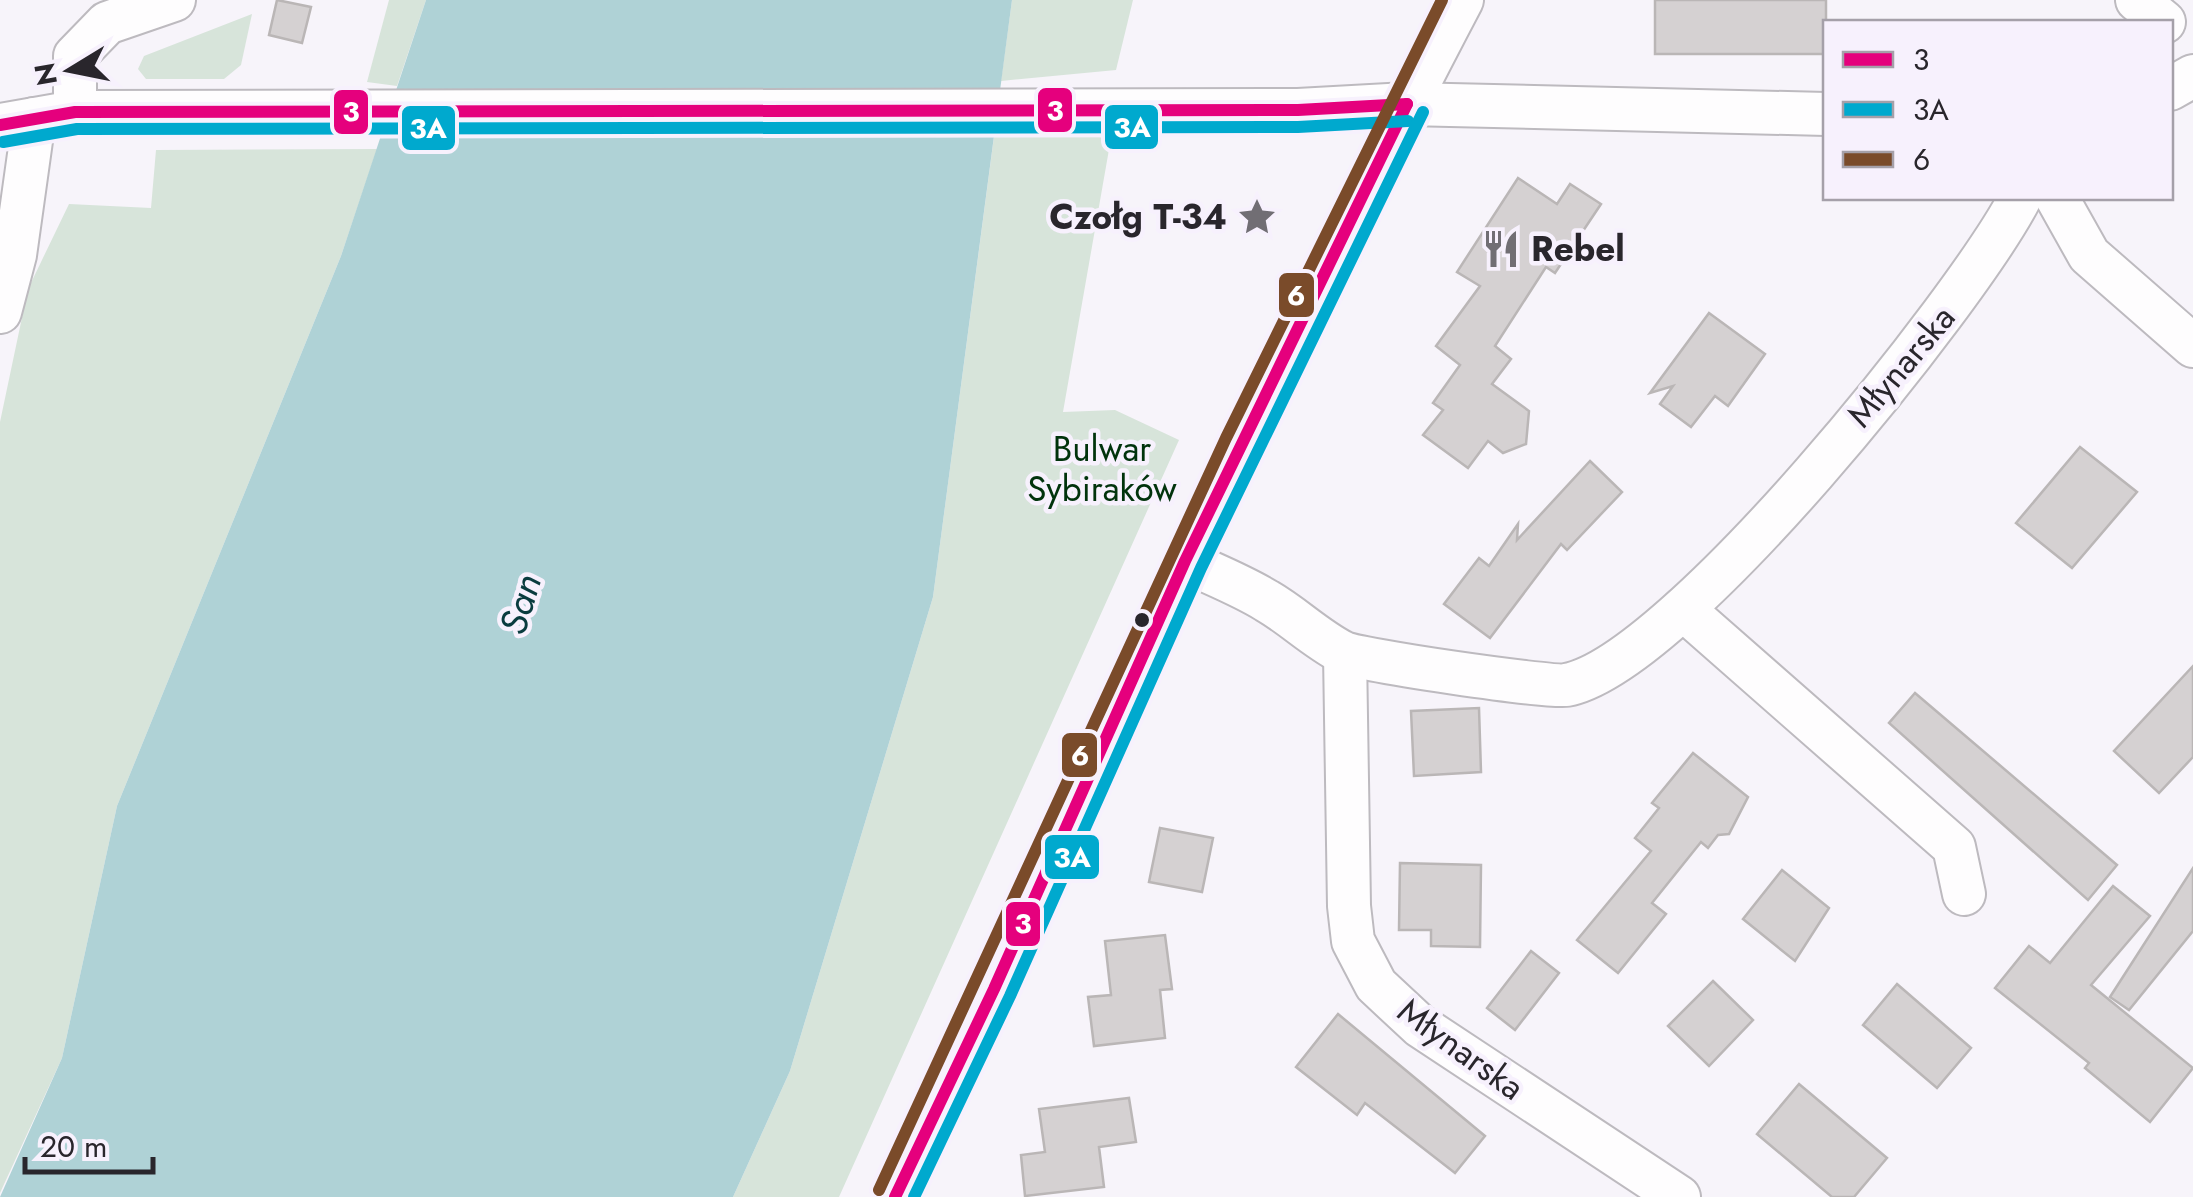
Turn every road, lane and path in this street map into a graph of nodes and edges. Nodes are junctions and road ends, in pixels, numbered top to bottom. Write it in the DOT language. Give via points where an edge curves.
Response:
graph roads {
  1 [pos="174,0"];
  2 [pos="1462,0"];
  3 [pos="2137,0"];
  4 [pos="2162,20"];
  5 [pos="2173,31"];
  6 [pos="2193,50"];
  7 [pos="1407,104"];
  8 [pos="1823,114"];
  9 [pos="36,119"];
  10 [pos="2019,200"];
  11 [pos="2058,200"];
  12 [pos="0,312"];
  13 [pos="2193,346"];
  14 [pos="1185,561"];
  15 [pos="1683,608"];
  16 [pos="1345,654"];
  17 [pos="1964,894"];
  18 [pos="895,1197"];
  19 [pos="1679,1197"];
  1 -- 9 [label="street" via="107,23 75,56"];
  2 -- 7 [label="street"];
  3 -- 4 [label="street"];
  5 -- 6 [label="street"];
  7 -- 8 [label="street"];
  7 -- 9 [label="street"];
  7 -- 14 [label="street"];
  9 -- 12 [label="street"];
  10 -- 15 [label="street, Młynarska" via="1953,305 1801,486"];
  11 -- 13 [label="street" via="2089,255"];
  14 -- 16 [label="street, Młynarska" via="1266,600"];
  14 -- 18 [label="street"];
  15 -- 16 [label="street, Młynarska" via="1601,675 1563,686"];
  15 -- 17 [label="street" via="1954,847"];
  16 -- 19 [label="street, Młynarska" via="1348,906 1352,941 1376,985 1420,1026"];
}
